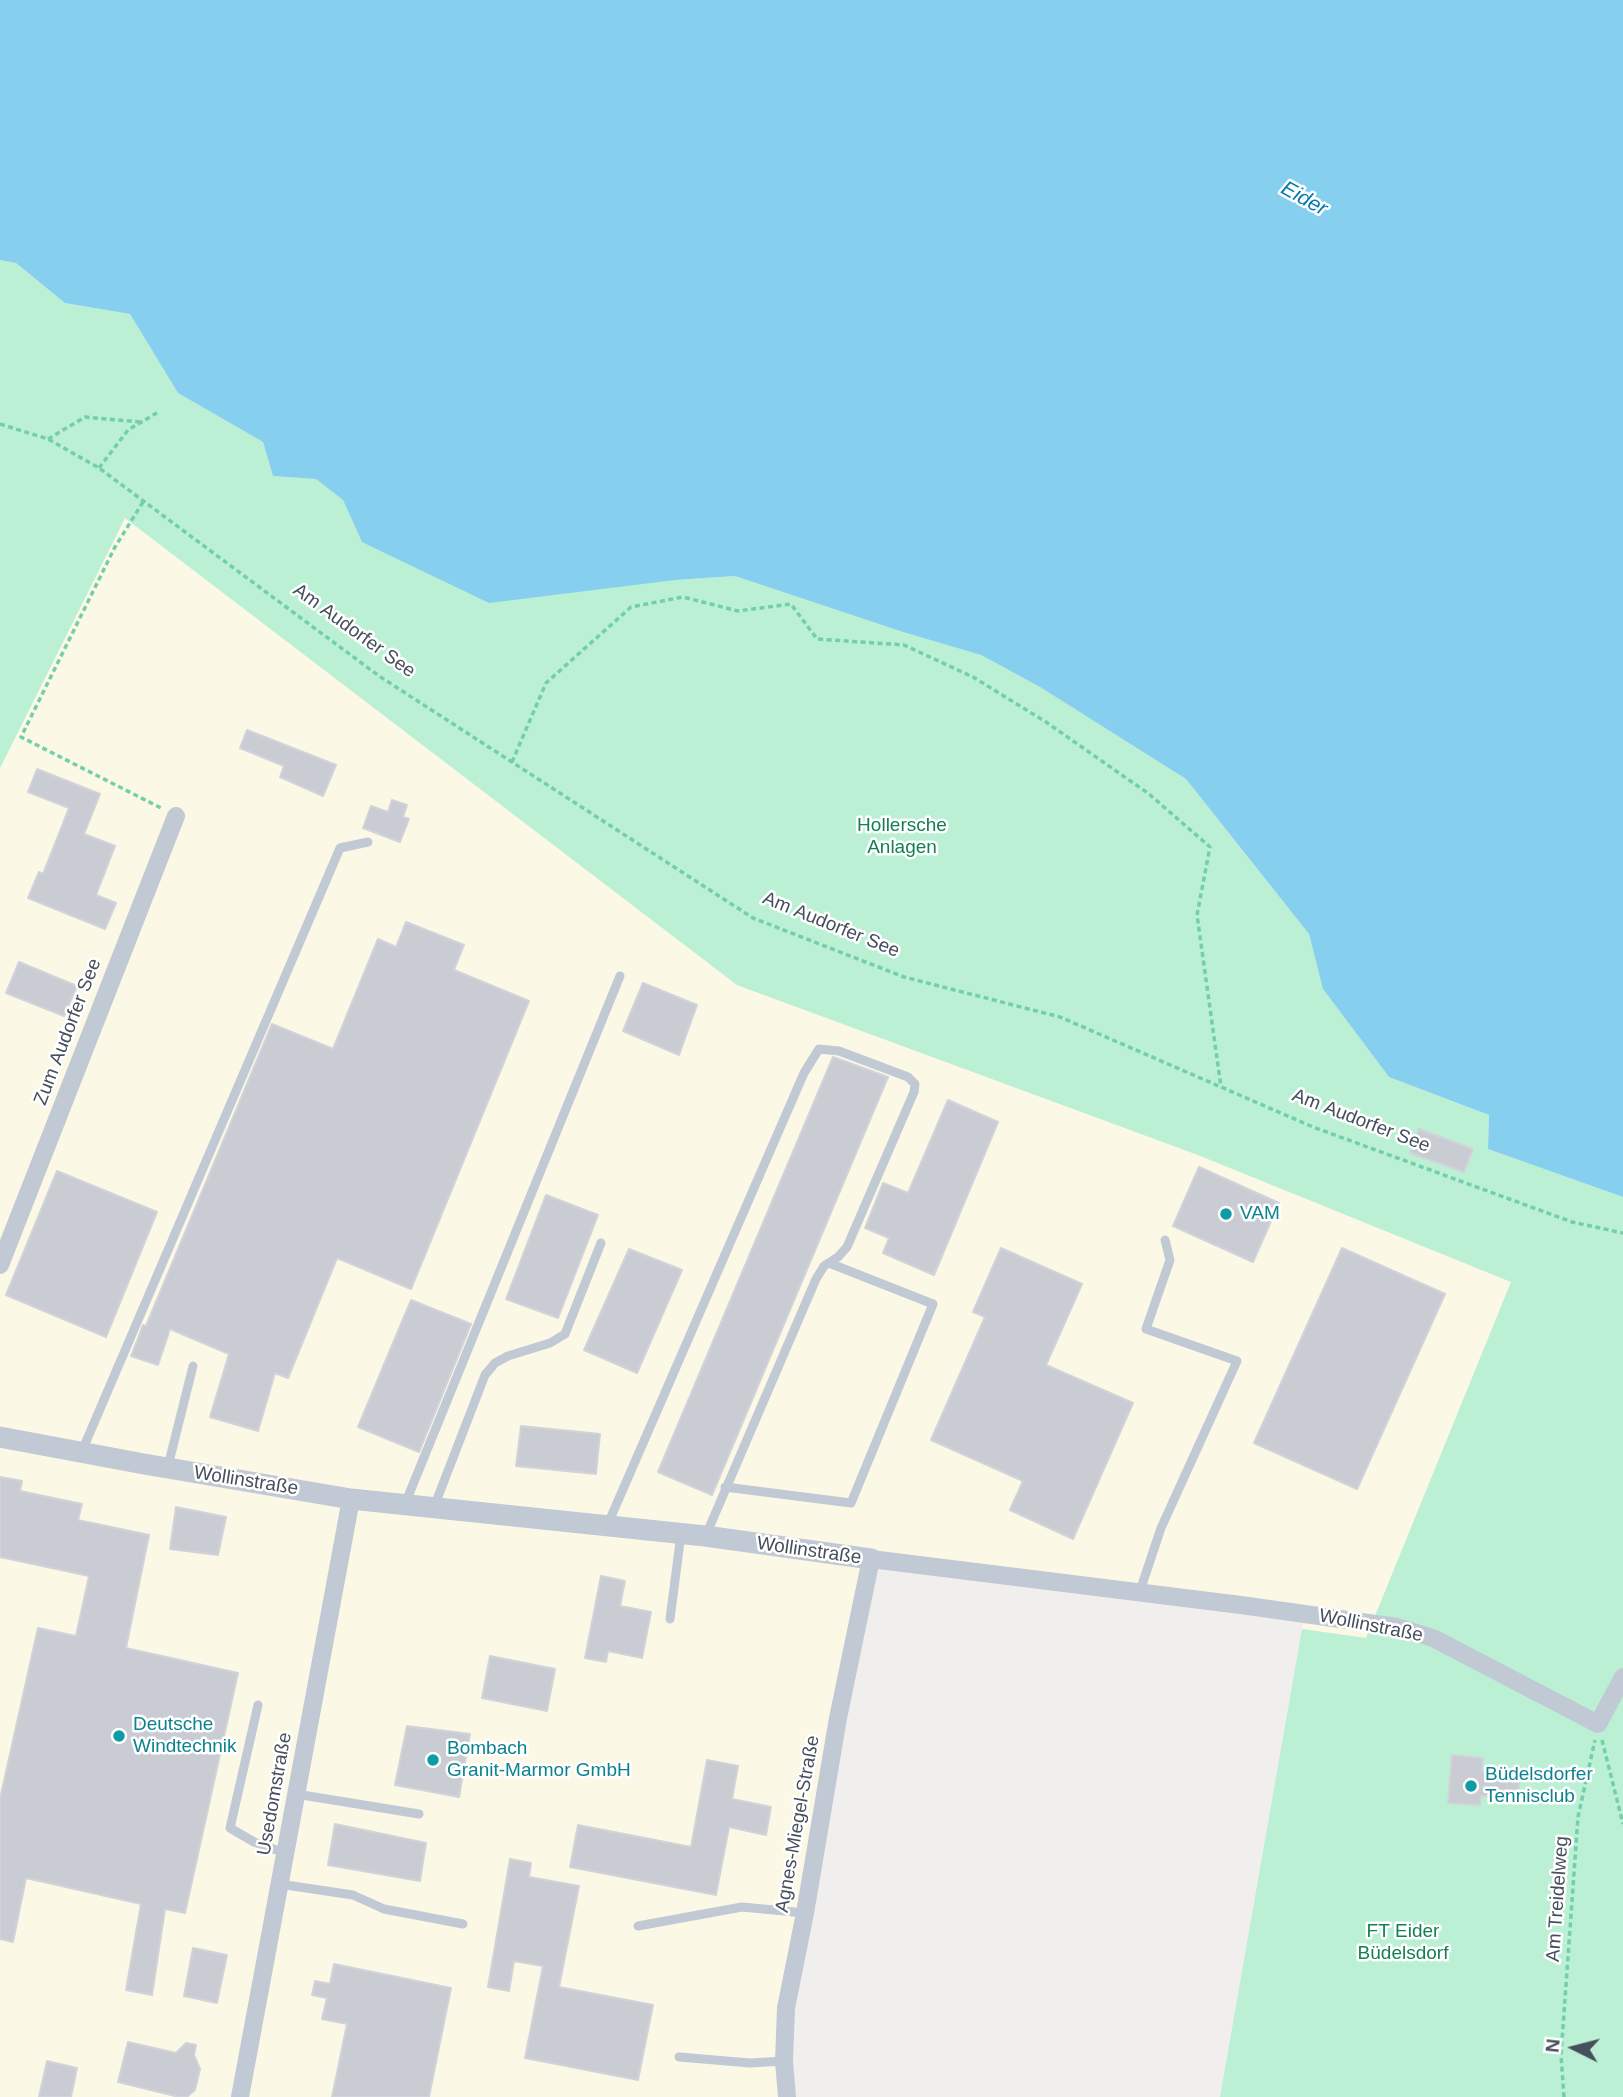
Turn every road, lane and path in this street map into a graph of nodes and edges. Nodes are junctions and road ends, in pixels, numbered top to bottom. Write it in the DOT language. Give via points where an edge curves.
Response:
graph roads {
  1 [pos="160,411"];
  2 [pos="141,422"];
  3 [pos="0,424"];
  4 [pos="48,439"];
  5 [pos="99,468"];
  6 [pos="143,502"];
  7 [pos="512,762"];
  8 [pos="176,816"];
  9 [pos="368,842"];
  10 [pos="620,976"];
  11 [pos="1221,1087"];
  12 [pos="1623,1233"];
  13 [pos="1165,1240"];
  14 [pos="601,1243"];
  15 [pos="829,1263"];
  16 [pos="0,1265"];
  17 [pos="193,1366"];
  18 [pos="0,1437"];
  19 [pos="81,1452"];
  20 [pos="167,1468"];
  21 [pos="725,1488"];
  22 [pos="351,1499"];
  23 [pos="405,1506"];
  24 [pos="433,1509"];
  25 [pos="607,1526"];
  26 [pos="681,1534"];
  27 [pos="705,1536"];
  28 [pos="871,1559"];
  29 [pos="1139,1594"];
  30 [pos="670,1619"];
  31 [pos="1623,1677"];
  32 [pos="258,1705"];
  33 [pos="1598,1724"];
  34 [pos="296,1794"];
  35 [pos="419,1814"];
  36 [pos="1623,1824"];
  37 [pos="285,1853"];
  38 [pos="279,1884"];
  39 [pos="805,1913"];
  40 [pos="463,1924"];
  41 [pos="638,1926"];
  42 [pos="679,2057"];
  43 [pos="783,2061"];
  44 [pos="240,2097"];
  45 [pos="787,2097"];
  46 [pos="1564,2097"];
  1 -- 2 [label="path"];
  2 -- 4 [label="path" via="85,418"];
  2 -- 5 [label="path" via="128,430"];
  3 -- 4 [label="path, Am Audorfer See"];
  4 -- 5 [label="path, Am Audorfer See"];
  5 -- 6 [label="path, Am Audorfer See"];
  6 -- 7 [label="path, Am Audorfer See" via="379,676"];
  6 -- 8 [label="path" via="115,547 20,737"];
  7 -- 11 [label="path, Am Audorfer See" via="753,918 904,977 1060,1017"];
  7 -- 11 [label="path" via="546,683 631,607 683,597 738,611 791,604 817,639 904,645 950,666 1046,722 1149,794 1210,847 1197,915"];
  8 -- 16 [label="street, Zum Audorfer See"];
  9 -- 19 [label="lane" via="340,848"];
  10 -- 23 [label="lane"];
  11 -- 12 [label="path, Am Audorfer See" via="1313,1127 1572,1222"];
  13 -- 29 [label="lane" via="1170,1260 1146,1329 1237,1361 1161,1528"];
  14 -- 24 [label="lane" via="565,1334 508,1356 485,1375"];
  15 -- 21 [label="lane" via="816,1279"];
  15 -- 21 [label="lane" via="933,1304 851,1503"];
  15 -- 25 [label="lane" via="847,1247 915,1084 908,1077 829,1048 819,1049 804,1073"];
  17 -- 20 [label="lane"];
  18 -- 19 [label="street, Wollinstraße"];
  19 -- 20 [label="street, Wollinstraße"];
  20 -- 22 [label="street, Wollinstraße"];
  21 -- 27 [label="lane"];
  22 -- 23 [label="street, Wollinstraße"];
  22 -- 34 [label="street, Usedomstraße"];
  23 -- 24 [label="street, Wollinstraße"];
  24 -- 25 [label="street, Wollinstraße"];
  25 -- 26 [label="street, Wollinstraße"];
  26 -- 27 [label="street, Wollinstraße"];
  26 -- 30 [label="lane"];
  27 -- 28 [label="street, Wollinstraße"];
  28 -- 29 [label="street, Wollinstraße"];
  28 -- 39 [label="street, Agnes-Miegel-Straße"];
  29 -- 33 [label="street, Wollinstraße" via="1397,1627 1433,1638"];
  31 -- 33 [label="street"];
  32 -- 37 [label="lane" via="230,1828"];
  33 -- 36 [label="path"];
  33 -- 46 [label="path, Am Treidelweg" via="1578,1817 1561,2055"];
  34 -- 35 [label="lane"];
  34 -- 37 [label="street, Usedomstraße"];
  37 -- 38 [label="street, Usedomstraße"];
  38 -- 40 [label="lane" via="353,1895 384,1909"];
  38 -- 44 [label="street, Usedomstraße"];
  39 -- 41 [label="lane" via="742,1906"];
  39 -- 43 [label="street, Agnes-Miegel-Straße" via="786,2008"];
  42 -- 43 [label="lane"];
  43 -- 45 [label="street, Agnes-Miegel-Straße"];
}
